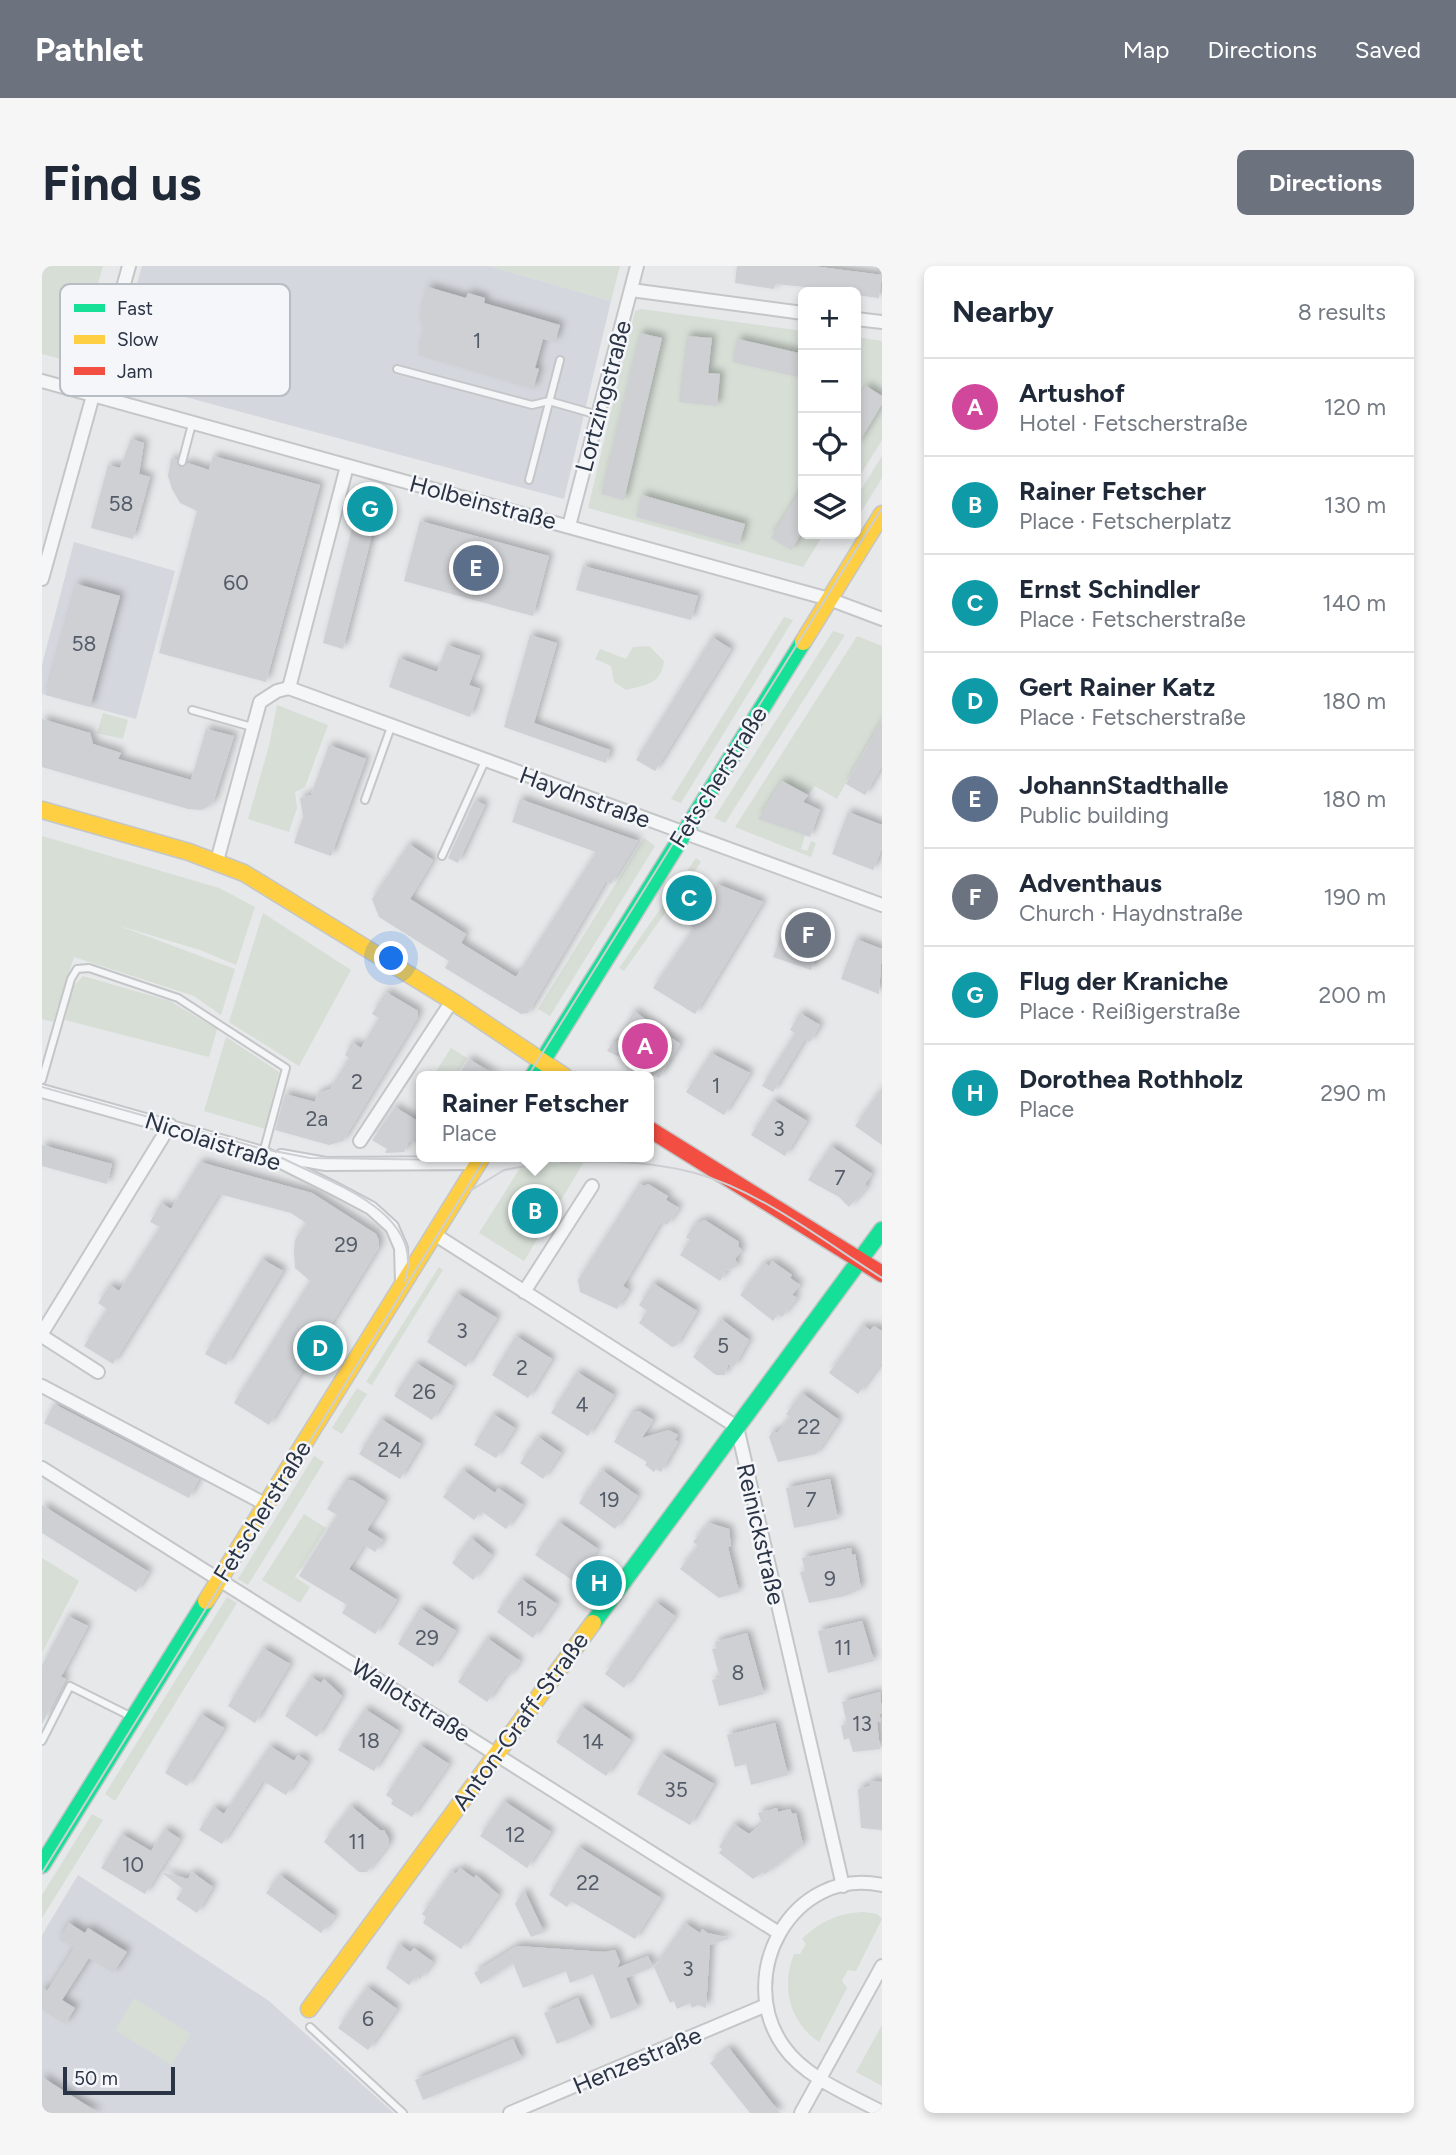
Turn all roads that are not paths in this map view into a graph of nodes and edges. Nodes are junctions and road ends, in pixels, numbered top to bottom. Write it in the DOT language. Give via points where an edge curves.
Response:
graph roads {
  1 [pos="129,266"];
  2 [pos="637,266"];
  3 [pos="124,284"];
  4 [pos="631,290"];
  5 [pos="798,312"];
  6 [pos="861,320"];
  7 [pos="882,322"];
  8 [pos="560,360"];
  9 [pos="397,369"];
  10 [pos="42,381"];
  11 [pos="60,386"];
  12 [pos="95,396"];
  13 [pos="98,396"];
  14 [pos="549,401"];
  15 [pos="598,415"];
  16 [pos="192,424"];
  17 [pos="182,461"];
  18 [pos="347,466"];
  19 [pos="528,480"];
  20 [pos="882,514"];
  21 [pos="569,526"];
  22 [pos="48,536"];
  23 [pos="42,579"];
  24 [pos="829,599"];
  25 [pos="882,619"];
  26 [pos="289,688"];
  27 [pos="192,710"];
  28 [pos="391,727"];
  29 [pos="251,732"];
  30 [pos="485,761"];
  31 [pos="365,800"];
  32 [pos="42,810"];
  33 [pos="684,833"];
  34 [pos="442,856"];
  35 [pos="217,861"];
  36 [pos="882,905"];
  37 [pos="452,1002"];
  38 [pos="543,1060"];
  39 [pos="536,1071"];
  40 [pos="558,1071"];
  41 [pos="42,1080"];
  42 [pos="42,1091"];
  43 [pos="170,1125"];
  44 [pos="654,1132"];
  45 [pos="360,1141"];
  46 [pos="263,1153"];
  47 [pos="416,1162"];
  48 [pos="480,1162"];
  49 [pos="592,1186"];
  50 [pos="882,1230"];
  51 [pos="434,1234"];
  52 [pos="860,1260"];
  53 [pos="882,1274"];
  54 [pos="402,1286"];
  55 [pos="524,1292"];
  56 [pos="42,1335"];
  57 [pos="98,1371"];
  58 [pos="42,1386"];
  59 [pos="737,1427"];
  60 [pos="42,1468"];
  61 [pos="265,1504"];
  62 [pos="219,1580"];
  63 [pos="134,1717"];
  64 [pos="42,1741"];
  65 [pos="496,1754"];
  66 [pos="42,1865"];
  67 [pos="882,1885"];
  68 [pos="843,1886"];
  69 [pos="779,1933"];
  70 [pos="882,1966"];
  71 [pos="764,2006"];
  72 [pos="309,2009"];
  73 [pos="310,2027"];
  74 [pos="822,2079"];
  75 [pos="882,2112"];
  76 [pos="403,2113"];
  77 [pos="510,2113"];
  78 [pos="802,2113"];
  1 -- 3 [label="street"];
  2 -- 4 [label="street, Lortzingstraße"];
  4 -- 5 [label="street"];
  4 -- 15 [label="street, Lortzingstraße"];
  6 -- 7 [label="street"];
  8 -- 14 [label="lane"];
  9 -- 14 [label="lane" via="532,405"];
  10 -- 11 [label="street, Holbeinstraße"];
  12 -- 22 [label="street"];
  13 -- 16 [label="street, Holbeinstraße"];
  14 -- 15 [label="lane"];
  14 -- 19 [label="lane"];
  15 -- 21 [label="street, Lortzingstraße"];
  16 -- 17 [label="lane"];
  16 -- 18 [label="street, Holbeinstraße"];
  18 -- 21 [label="street, Holbeinstraße"];
  18 -- 26 [label="street"];
  20 -- 24 [label="main road, Fetscherstraße"];
  21 -- 24 [label="street, Holbeinstraße"];
  22 -- 23 [label="street"];
  24 -- 25 [label="street, Holbeinstraße"];
  24 -- 33 [label="main road, Fetscherstraße"];
  26 -- 28 [label="street, Haydnstraße"];
  26 -- 29 [label="street" via="260,702"];
  27 -- 29 [label="lane"];
  28 -- 30 [label="street, Haydnstraße"];
  28 -- 31 [label="lane"];
  29 -- 35 [label="street"];
  30 -- 33 [label="street, Haydnstraße"];
  30 -- 34 [label="lane"];
  32 -- 35 [label="main road"];
  33 -- 36 [label="street, Haydnstraße"];
  33 -- 38 [label="main road, Fetscherstraße"];
  35 -- 37 [label="main road" via="266,885"];
  37 -- 38 [label="main road"];
  37 -- 45 [label="street"];
  38 -- 39 [label="main road, Fetscherstraße"];
  38 -- 40 [label="main road"];
  41 -- 46 [label="lane" via="71,979 77,969 89,968 178,999 286,1068"];
  42 -- 43 [label="street, Nicolaistraße"];
  43 -- 46 [label="street, Nicolaistraße"];
  43 -- 56 [label="street"];
  44 -- 52 [label="main road"];
  46 -- 47 [label="street" via="326,1164"];
  46 -- 54 [label="street, Nicolaistraße" via="383,1217 401,1248"];
  48 -- 51 [label="main road, Fetscherstraße"];
  49 -- 55 [label="street"];
  50 -- 52 [label="main road, Anton-Graff-Straße"];
  51 -- 54 [label="main road, Fetscherstraße"];
  51 -- 55 [label="street"];
  52 -- 53 [label="main road"];
  52 -- 59 [label="main road, Anton-Graff-Straße"];
  54 -- 61 [label="main road, Fetscherstraße"];
  55 -- 59 [label="street"];
  56 -- 57 [label="street"];
  58 -- 61 [label="street"];
  59 -- 65 [label="main road, Anton-Graff-Straße"];
  59 -- 68 [label="street, Reinickstraße"];
  60 -- 62 [label="street, Wallotstraße"];
  61 -- 62 [label="main road, Fetscherstraße"];
  62 -- 63 [label="main road, Fetscherstraße"];
  62 -- 65 [label="street, Wallotstraße"];
  63 -- 64 [label="lane" via="70,1686"];
  63 -- 66 [label="main road, Fetscherstraße"];
  65 -- 69 [label="street, Wallotstraße"];
  65 -- 72 [label="main road, Anton-Graff-Straße"];
  67 -- 68 [label="street"];
  68 -- 69 [label="street" via="811,1899"];
  69 -- 71 [label="street" via="767,1963"];
  70 -- 74 [label="street"];
  71 -- 74 [label="street" via="785,2048"];
  71 -- 77 [label="street, Henzestraße"];
  73 -- 76 [label="lane"];
  74 -- 75 [label="street"];
  74 -- 78 [label="street"];
}
